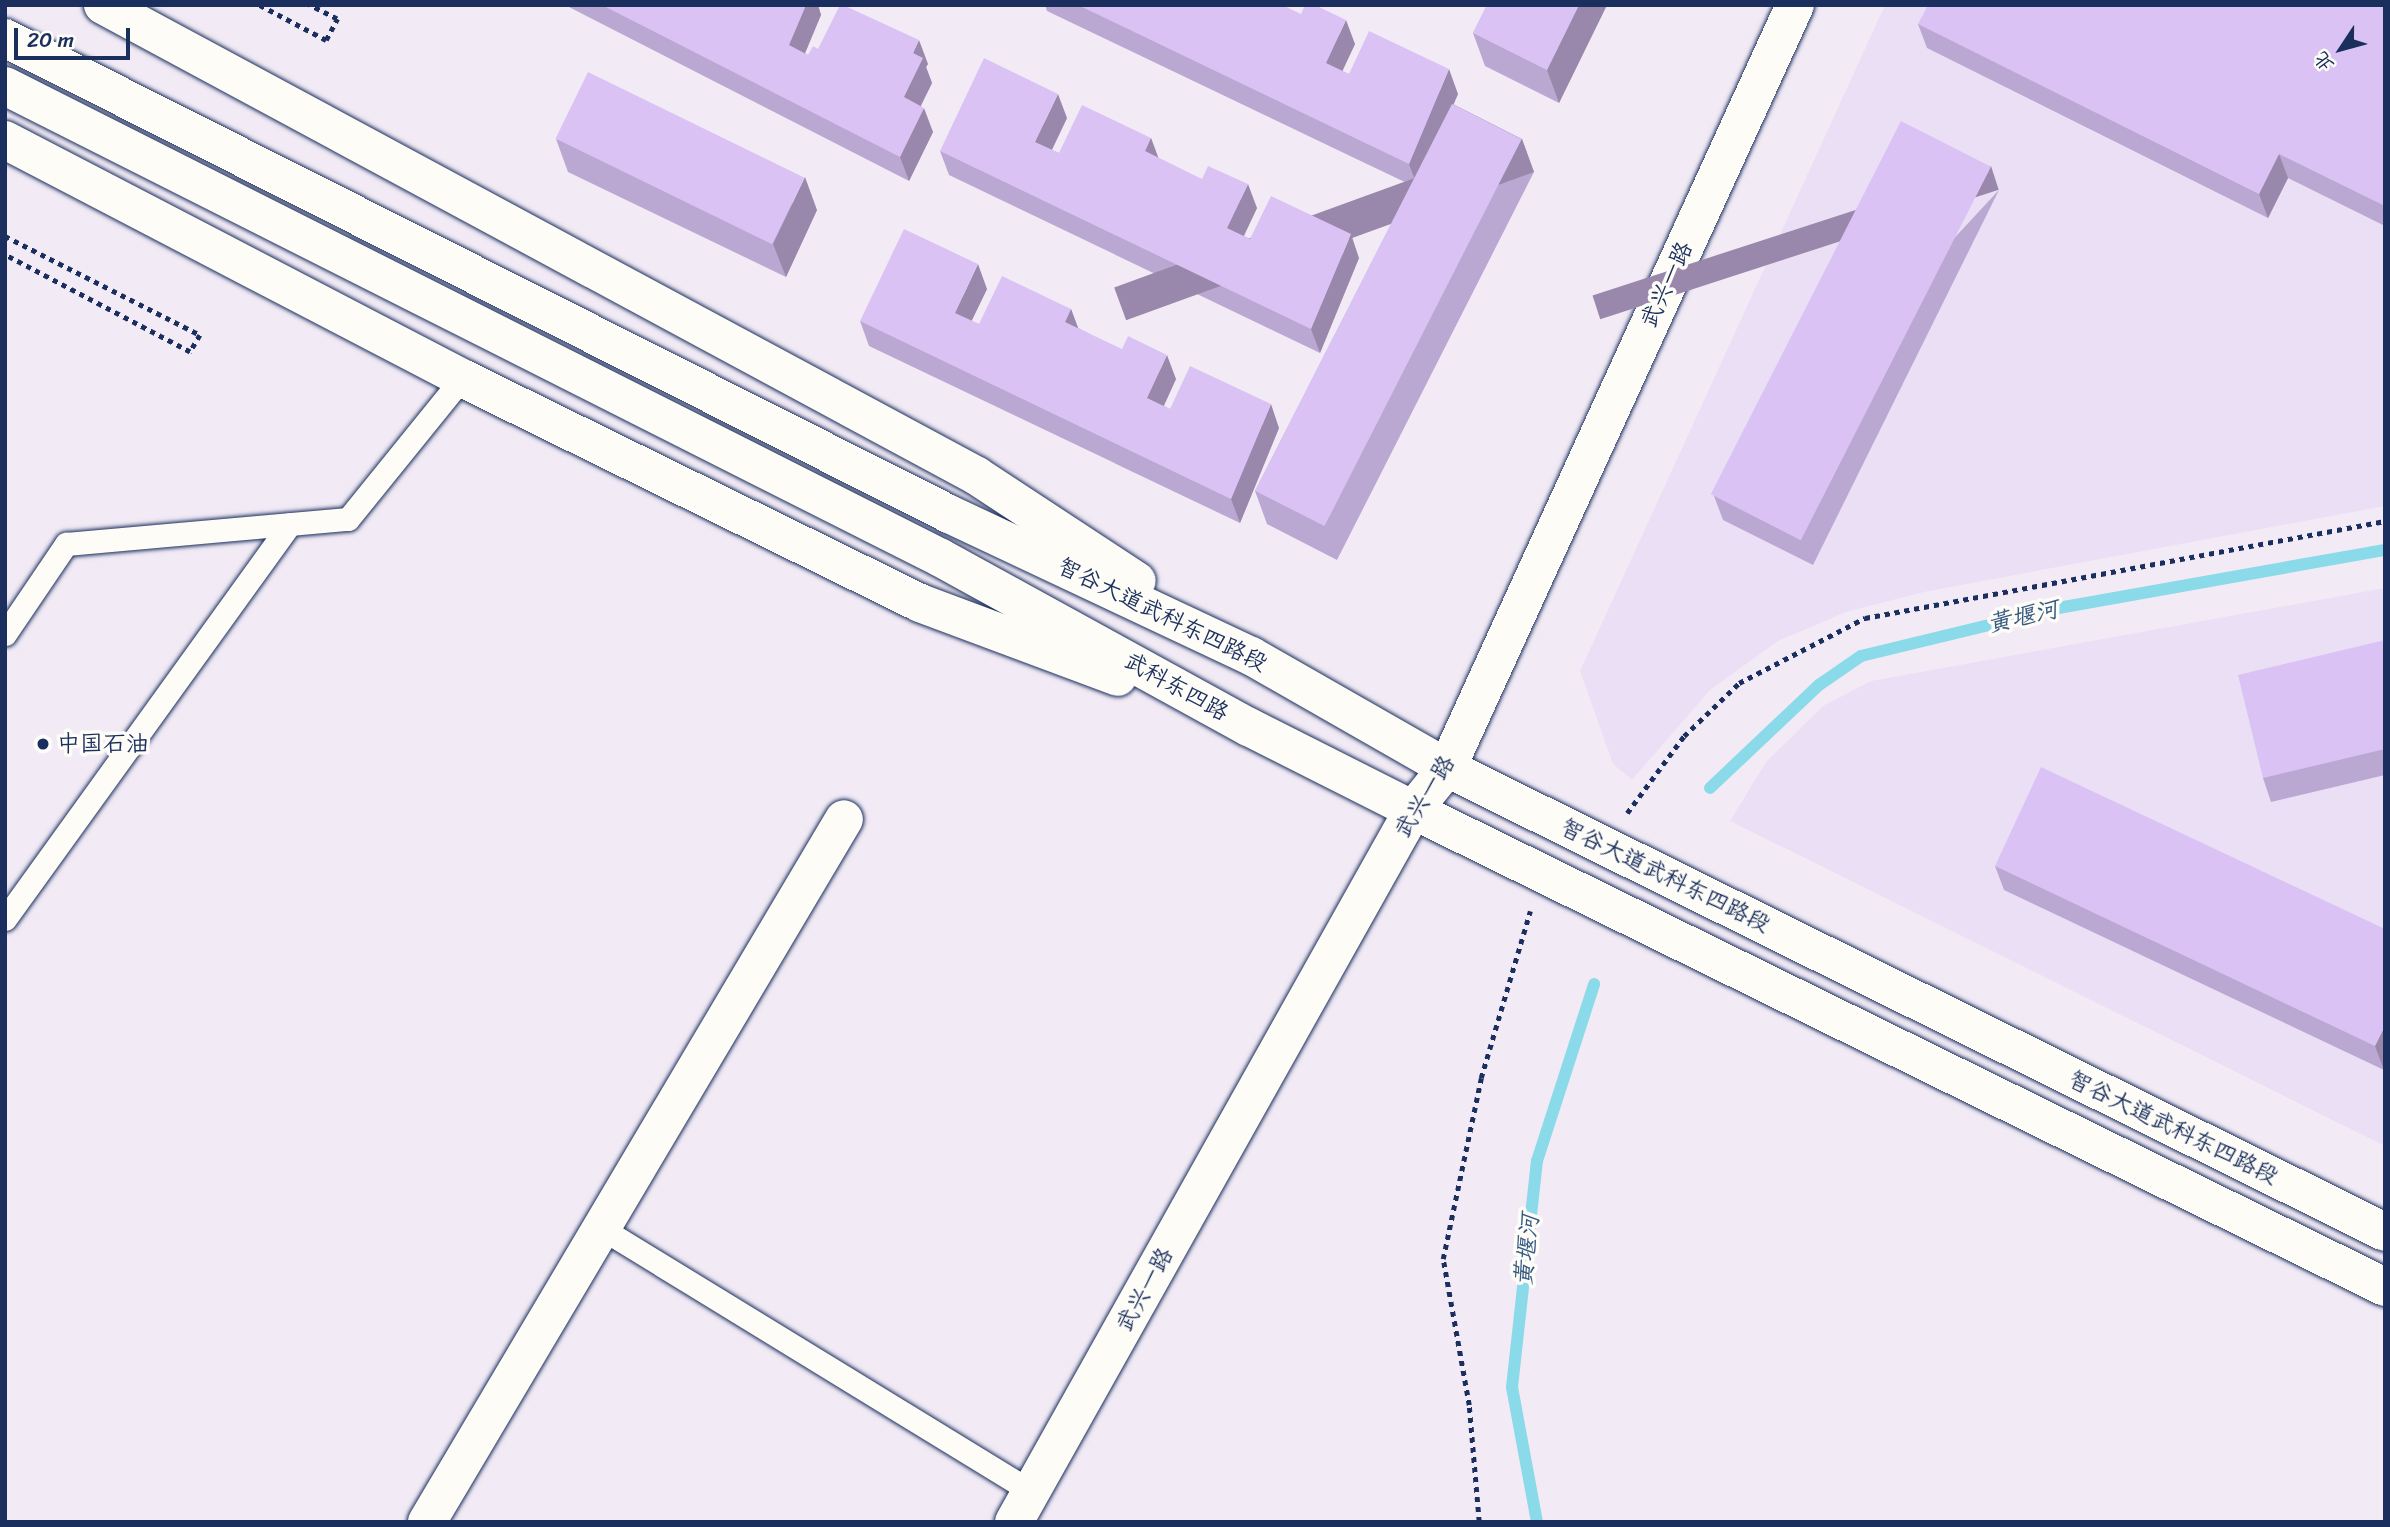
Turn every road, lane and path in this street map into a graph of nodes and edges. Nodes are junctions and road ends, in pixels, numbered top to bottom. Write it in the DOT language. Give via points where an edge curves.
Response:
graph roads {
  1 [pos="103,5"];
  2 [pos="260,5"];
  3 [pos="309,5"];
  4 [pos="1795,5"];
  5 [pos="5,38"];
  6 [pos="5,86"];
  7 [pos="5,140"];
  8 [pos="5,236"];
  9 [pos="5,255"];
  10 [pos="462,378"];
  11 [pos="2385,521"];
  12 [pos="290,524"];
  13 [pos="5,634"];
  14 [pos="1251,656"];
  15 [pos="1249,726"];
  16 [pos="1447,768"];
  17 [pos="1413,810"];
  18 [pos="844,819"];
  19 [pos="1603,845"];
  20 [pos="1541,873"];
  21 [pos="5,919"];
  22 [pos="601,1228"];
  23 [pos="2385,1232"];
  24 [pos="2385,1287"];
  25 [pos="1023,1507"];
  26 [pos="427,1522"];
  27 [pos="1479,1522"];
  1 -- 14 [label="main road" via="977,475"];
  2 -- 3 [label="path" via="326,40 337,19"];
  4 -- 16 [label="main road, 武兴一路"];
  5 -- 14 [label="main road, 智谷大道武科东四路段" via="949,514"];
  6 -- 15 [label="main road, 武科东四路" via="941,558"];
  7 -- 10 [label="main road"];
  8 -- 9 [label="path" via="200,335 190,352"];
  10 -- 12 [label="lane" via="348,519"];
  10 -- 15 [label="main road" via="920,603"];
  11 -- 19 [label="path" via="1865,618 1739,684 1684,736"];
  12 -- 13 [label="lane" via="66,544"];
  12 -- 21 [label="lane"];
  14 -- 16 [label="main road, 智谷大道武科东四路段"];
  15 -- 17 [label="main road, 武科东四路"];
  16 -- 17 [label="main road, 武兴一路"];
  16 -- 19 [label="main road, 智谷大道武科东四路段"];
  17 -- 20 [label="main road"];
  17 -- 25 [label="main road, 武兴一路"];
  18 -- 22 [label="main road"];
  19 -- 23 [label="main road, 智谷大道武科东四路段"];
  20 -- 24 [label="main road"];
  20 -- 27 [label="path" via="1481,1078 1443,1259 1469,1405"];
  22 -- 25 [label="lane"];
  22 -- 26 [label="main road"];
}
